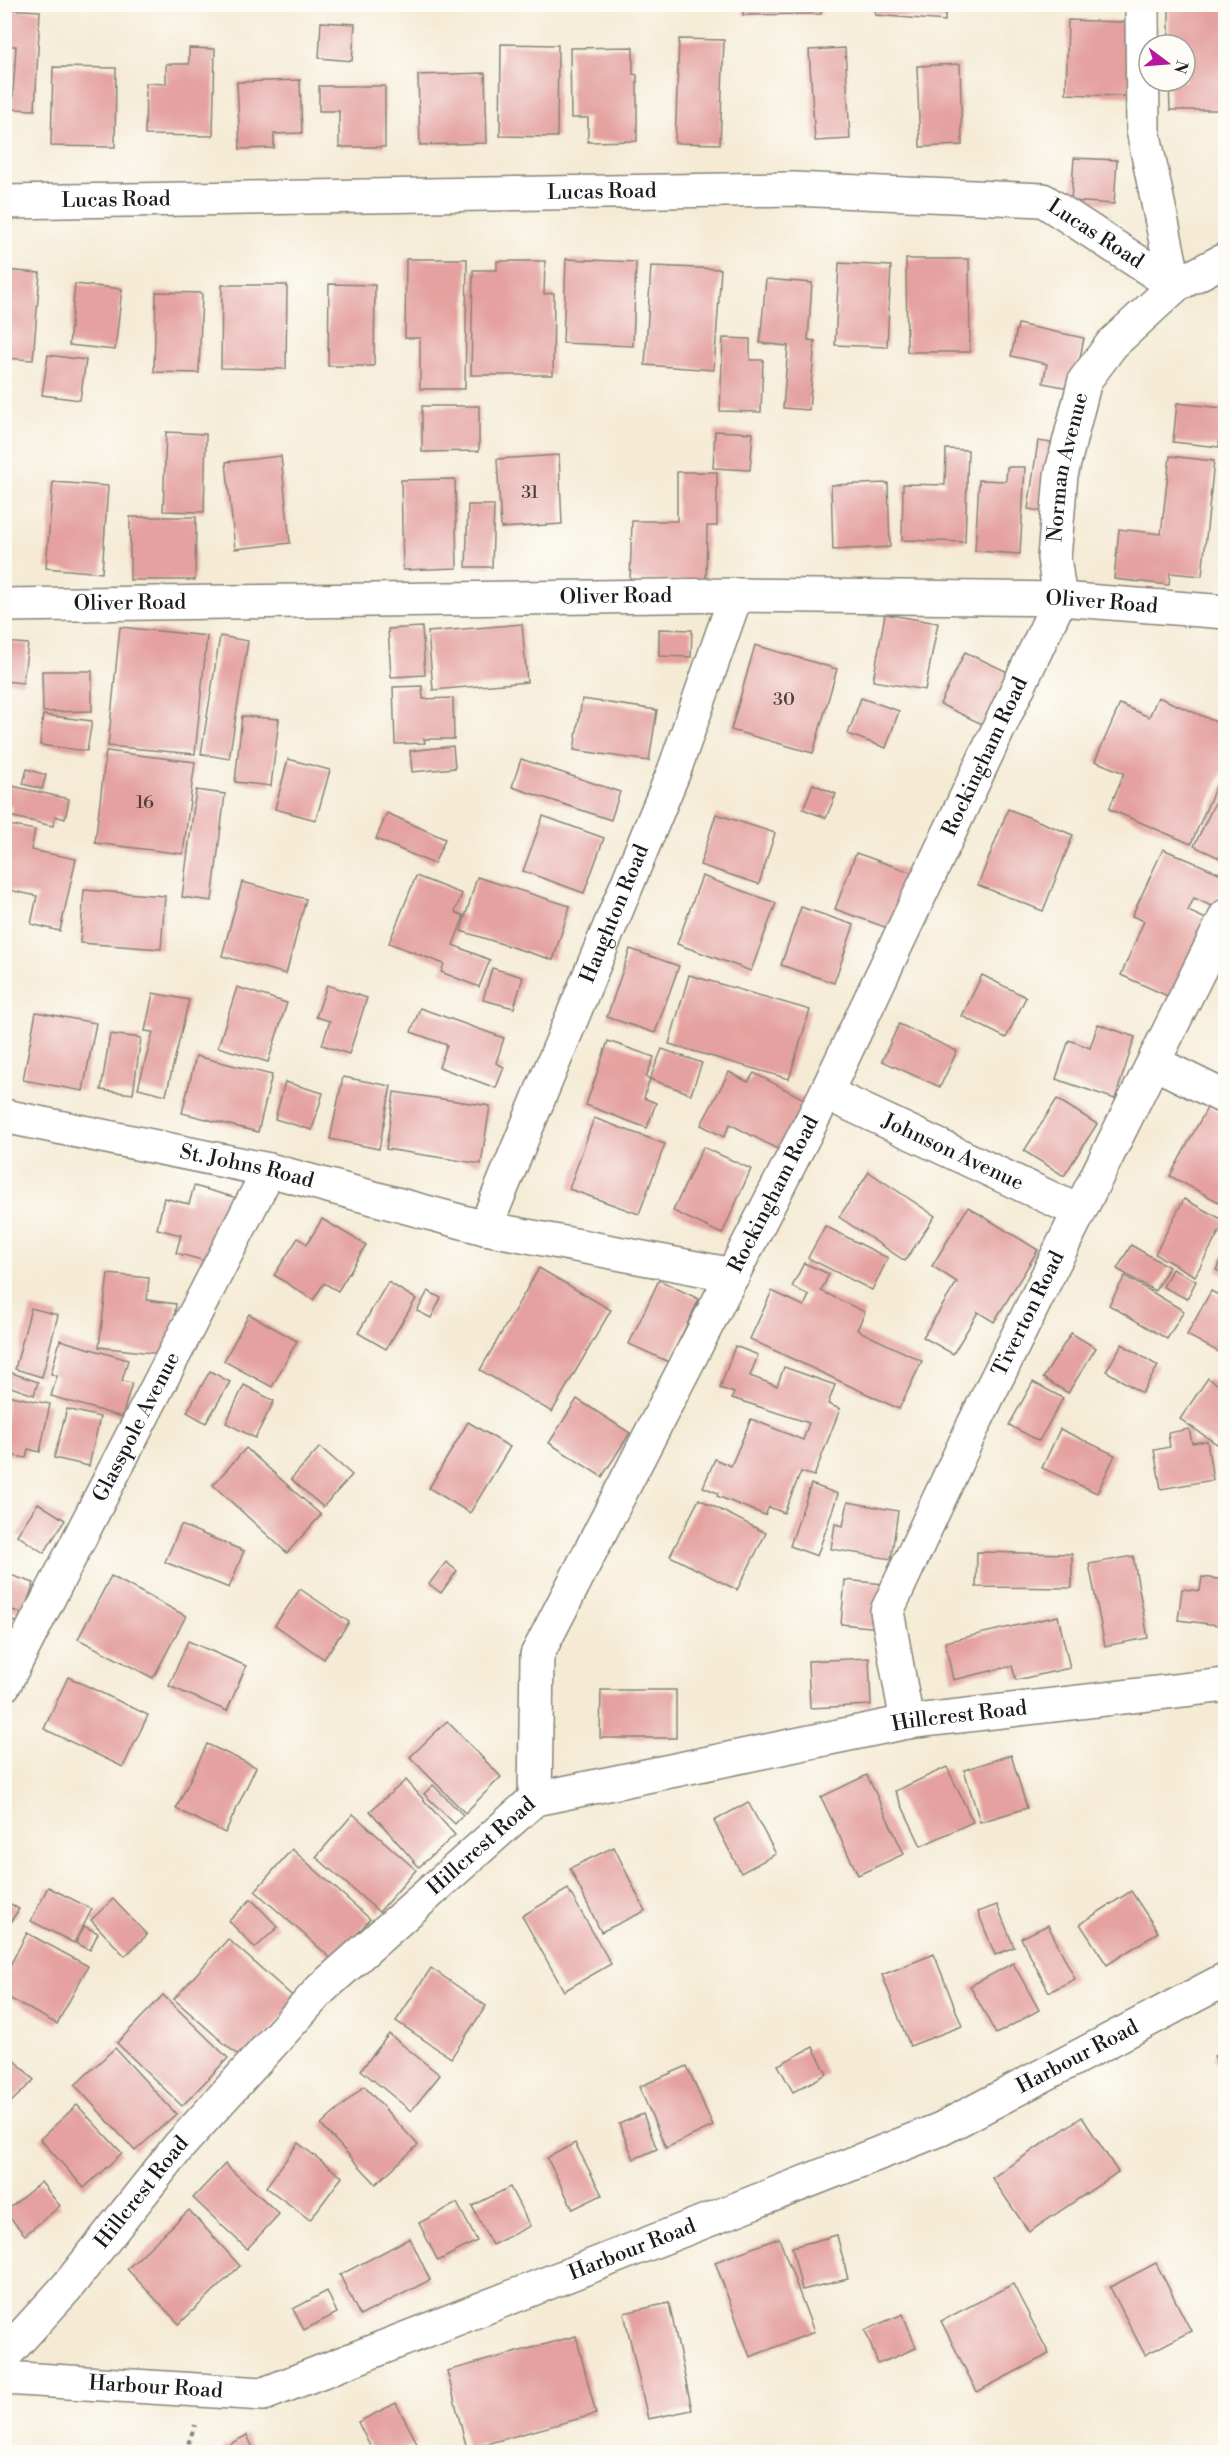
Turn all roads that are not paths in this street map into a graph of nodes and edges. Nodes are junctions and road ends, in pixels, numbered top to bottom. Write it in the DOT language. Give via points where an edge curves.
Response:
graph roads {
  1 [pos="1142,4"];
  2 [pos="4,202"];
  3 [pos="1226,259"];
  4 [pos="1175,286"];
  5 [pos="736,595"];
  6 [pos="1060,598"];
  7 [pos="4,605"];
  8 [pos="1226,612"];
  9 [pos="1226,916"];
  10 [pos="1155,1063"];
  11 [pos="826,1093"];
  12 [pos="1226,1098"];
  13 [pos="4,1116"];
  14 [pos="268,1170"];
  15 [pos="1078,1211"];
  16 [pos="485,1228"];
  17 [pos="733,1275"];
  18 [pos="4,1685"];
  19 [pos="1226,1685"];
  20 [pos="907,1722"];
  21 [pos="535,1798"];
  22 [pos="1226,1979"];
  23 [pos="4,2356"];
  24 [pos="4,2378"];
  1 -- 4 [label="street" via="1143,130"];
  2 -- 4 [label="street, Lucas Road" via="793,189 1043,200"];
  3 -- 4 [label="street, Norman Avenue"];
  4 -- 6 [label="street, Norman Avenue" via="1112,344 1085,380 1061,475 1054,558"];
  5 -- 6 [label="street, Oliver Road"];
  5 -- 7 [label="street, Oliver Road"];
  5 -- 16 [label="street, Haughton Road" via="674,771"];
  6 -- 8 [label="street, Oliver Road"];
  6 -- 11 [label="street, Rockingham Road"];
  9 -- 10 [label="street, Tiverton Road"];
  10 -- 12 [label="street"];
  10 -- 15 [label="street, Tiverton Road"];
  11 -- 15 [label="street, Johnson Avenue"];
  11 -- 17 [label="street, Rockingham Road"];
  13 -- 14 [label="street, St. Johns Road"];
  14 -- 16 [label="street, St. Johns Road"];
  14 -- 18 [label="street, Glasspole Avenue"];
  15 -- 20 [label="street, Tiverton Road" via="887,1611"];
  16 -- 17 [label="street, St. Johns Road"];
  17 -- 21 [label="street, Rockingham Road" via="537,1655"];
  19 -- 20 [label="street, Hillcrest Road"];
  20 -- 21 [label="street, Hillcrest Road"];
  21 -- 23 [label="street, Hillcrest Road" via="321,1989 179,2146 67,2287"];
  22 -- 24 [label="street, Harbour Road" via="941,2129 264,2394"];
}
